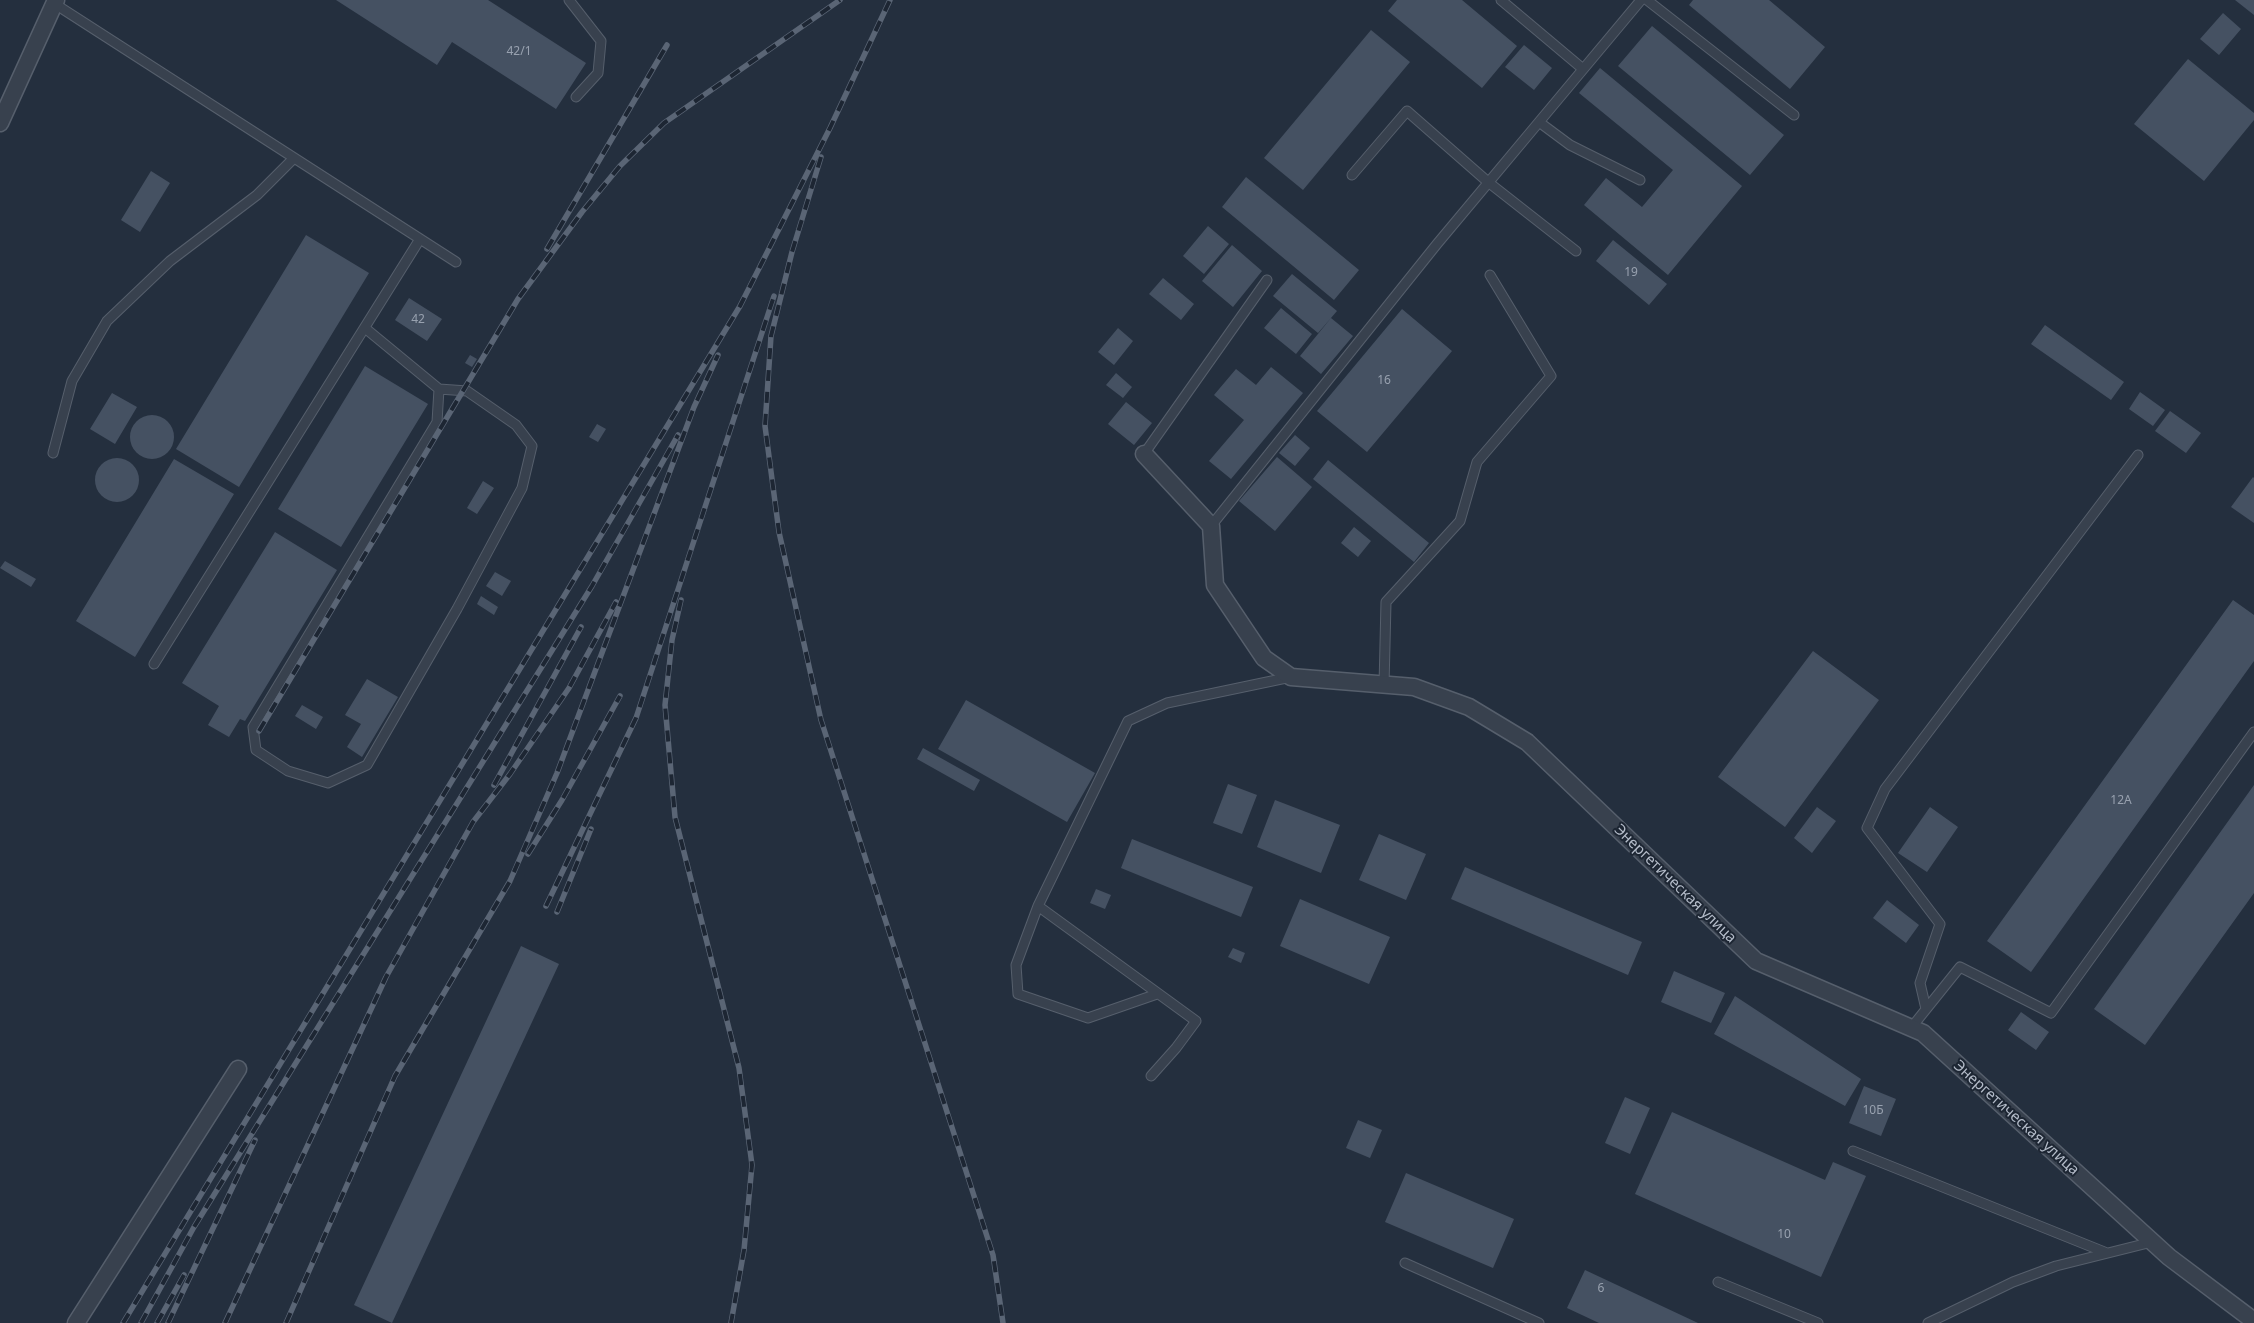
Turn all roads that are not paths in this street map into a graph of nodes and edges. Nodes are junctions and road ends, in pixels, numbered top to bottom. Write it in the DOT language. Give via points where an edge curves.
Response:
graph roads {
  1 [pos="569,0"];
  2 [pos="1501,0"];
  3 [pos="1641,0"];
  4 [pos="1647,0"];
  5 [pos="56,2"];
  6 [pos="1583,69"];
  7 [pos="576,98"];
  8 [pos="1794,115"];
  9 [pos="1539,122"];
  10 [pos="0,123"];
  11 [pos="294,158"];
  12 [pos="1352,175"];
  13 [pos="1640,180"];
  14 [pos="1488,182"];
  15 [pos="420,239"];
  16 [pos="1576,251"];
  17 [pos="456,262"];
  18 [pos="1490,274"];
  19 [pos="1267,280"];
  20 [pos="365,328"];
  21 [pos="439,389"];
  22 [pos="53,452"];
  23 [pos="1144,454"];
  24 [pos="2138,455"];
  25 [pos="1211,526"];
  26 [pos="154,664"];
  27 [pos="1291,677"];
  28 [pos="1384,686"];
  29 [pos="2254,732"];
  30 [pos="1038,906"];
  31 [pos="1157,994"];
  32 [pos="1926,1009"];
  33 [pos="1911,1028"];
  34 [pos="238,1068"];
  35 [pos="1151,1076"];
  36 [pos="1853,1151"];
  37 [pos="2153,1242"];
  38 [pos="2107,1253"];
  39 [pos="1405,1263"];
  40 [pos="1718,1282"];
  41 [pos="2254,1321"];
  42 [pos="76,1323"];
  43 [pos="1539,1323"];
  44 [pos="1818,1323"];
  45 [pos="1928,1323"];
  1 -- 7 [label="lane" via="602,41 598,73"];
  2 -- 6 [label="lane"];
  3 -- 6 [label="lane"];
  4 -- 8 [label="lane"];
  5 -- 10 [label="street"];
  5 -- 11 [label="lane"];
  6 -- 9 [label="lane"];
  9 -- 13 [label="lane" via="1570,145"];
  9 -- 14 [label="lane"];
  11 -- 15 [label="lane"];
  11 -- 22 [label="lane" via="257,195 170,261 107,321 72,380"];
  12 -- 14 [label="lane" via="1407,111"];
  14 -- 16 [label="lane"];
  14 -- 25 [label="lane"];
  15 -- 17 [label="lane"];
  15 -- 20 [label="lane"];
  18 -- 28 [label="lane" via="1552,376 1477,462 1460,521 1386,602"];
  19 -- 23 [label="lane"];
  20 -- 21 [label="lane"];
  20 -- 26 [label="lane"];
  21 -- 21 [label="lane" via="437,422 253,727 256,750 288,771 328,783 367,765 522,488 532,446 516,425 467,391"];
  23 -- 25 [label="street"];
  24 -- 32 [label="lane" via="1885,790 1867,828 1940,924 1920,983"];
  25 -- 27 [label="street, Энергетическая улица" via="1214,584 1264,658"];
  27 -- 28 [label="street, Энергетическая улица"];
  27 -- 30 [label="lane" via="1167,703 1128,721"];
  28 -- 33 [label="street, Энергетическая улица" via="1414,688 1469,707 1527,742 1756,961"];
  29 -- 32 [label="lane" via="2052,1013 1960,967"];
  30 -- 31 [label="lane"];
  30 -- 31 [label="lane" via="1016,965 1018,994 1088,1018"];
  31 -- 35 [label="lane" via="1196,1021"];
  32 -- 33 [label="lane"];
  33 -- 37 [label="street, Энергетическая улица" via="1922,1033"];
  34 -- 42 [label="street"];
  36 -- 38 [label="lane"];
  37 -- 38 [label="lane"];
  37 -- 41 [label="street, Энергетическая улица"];
  38 -- 45 [label="lane" via="2056,1266 2013,1282"];
  39 -- 43 [label="lane"];
  40 -- 44 [label="lane"];
}
